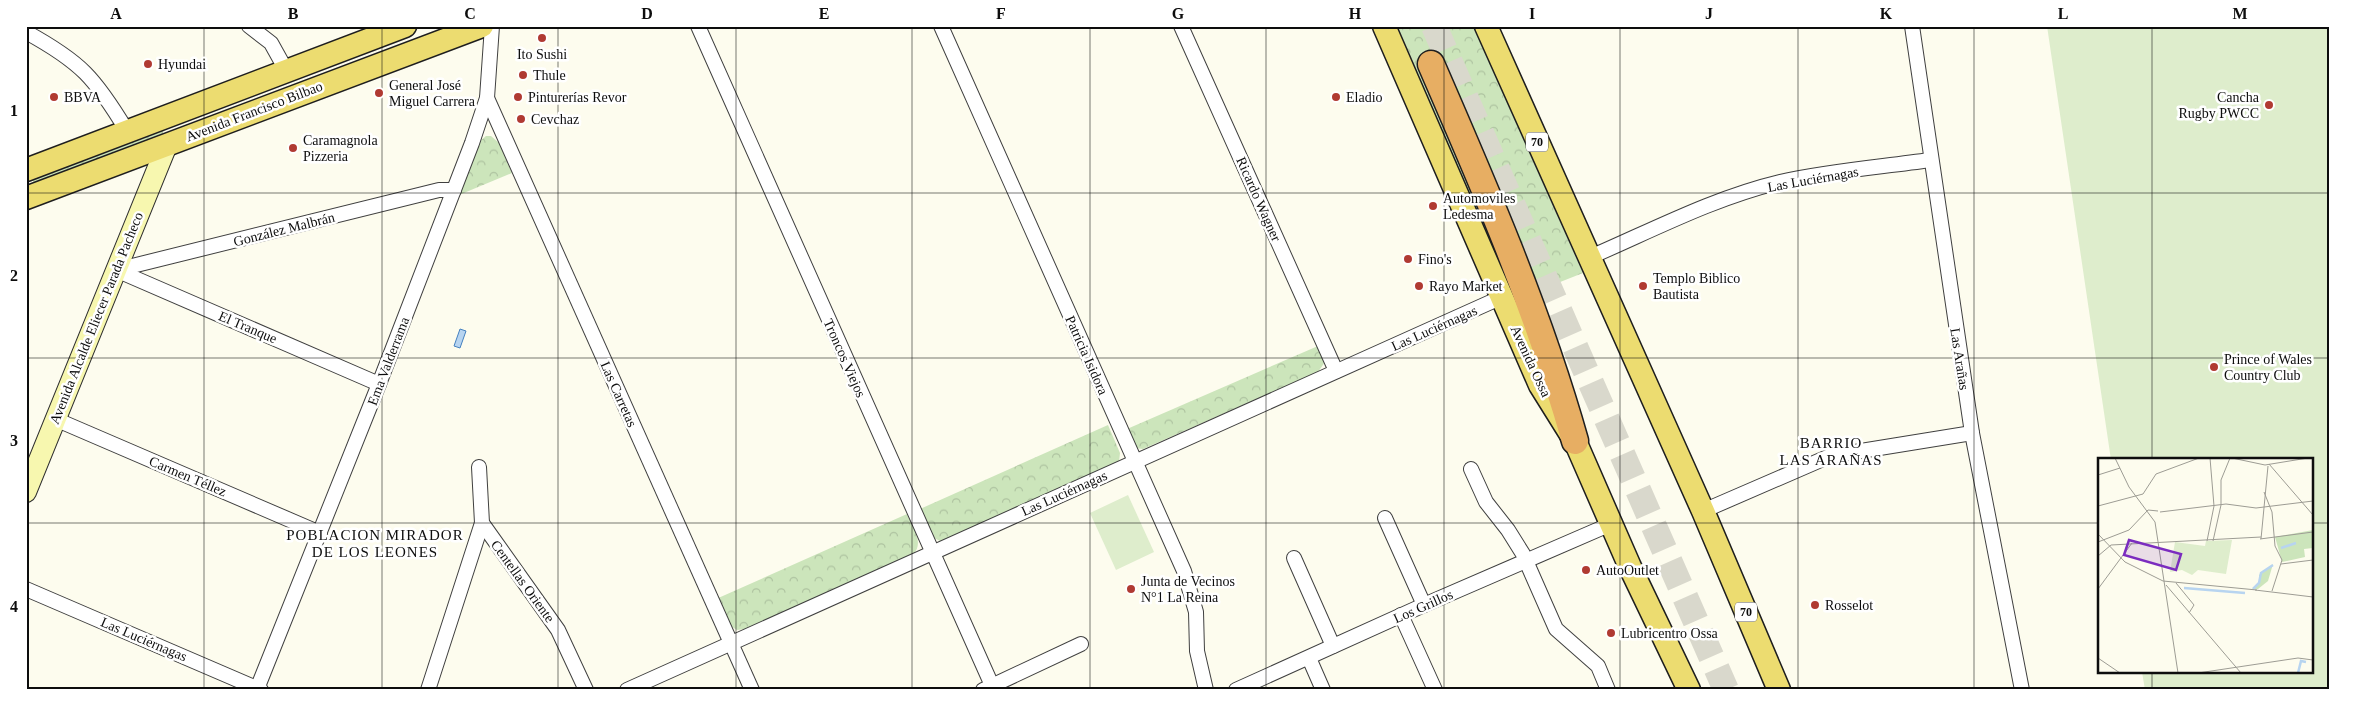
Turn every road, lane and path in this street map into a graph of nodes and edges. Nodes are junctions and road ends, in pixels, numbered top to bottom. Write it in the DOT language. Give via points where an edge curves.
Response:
graph roads {
  1 [pos="249,26"];
  2 [pos="405,26"];
  3 [pos="452,26"];
  4 [pos="482,26"];
  5 [pos="492,26"];
  6 [pos="698,26"];
  7 [pos="940,26"];
  8 [pos="1181,26"];
  9 [pos="1384,26"];
  10 [pos="1486,26"];
  11 [pos="1912,26"];
  12 [pos="26,32"];
  13 [pos="436,43"];
  14 [pos="1431,64"];
  15 [pos="286,70"];
  16 [pos="487,98"];
  17 [pos="190,108"];
  18 [pos="127,131"];
  19 [pos="167,145"];
  20 [pos="1930,160"];
  21 [pos="26,170"];
  22 [pos="454,190"];
  23 [pos="26,198"];
  24 [pos="1588,258"];
  25 [pos="116,270"];
  26 [pos="1502,297"];
  27 [pos="1336,371"];
  28 [pos="379,384"];
  29 [pos="55,419"];
  30 [pos="1972,433"];
  31 [pos="1575,441"];
  32 [pos="1134,461"];
  33 [pos="479,467"];
  34 [pos="1471,469"];
  35 [pos="26,492"];
  36 [pos="1703,511"];
  37 [pos="1385,518"];
  38 [pos="482,523"];
  39 [pos="1611,524"];
  40 [pos="320,533"];
  41 [pos="932,553"];
  42 [pos="1294,558"];
  43 [pos="1526,560"];
  44 [pos="26,589"];
  45 [pos="1424,605"];
  46 [pos="1401,615"];
  47 [pos="731,643"];
  48 [pos="1081,644"];
  49 [pos="1333,646"];
  50 [pos="1309,658"];
  51 [pos="990,688"];
  52 [pos="259,689"];
  53 [pos="428,690"];
  54 [pos="586,690"];
  55 [pos="627,690"];
  56 [pos="752,690"];
  57 [pos="1206,690"];
  58 [pos="1236,690"];
  59 [pos="1323,690"];
  60 [pos="1435,690"];
  61 [pos="1608,690"];
  62 [pos="1688,690"];
  63 [pos="1779,690"];
  64 [pos="2022,690"];
  1 -- 15 [label="street" via="271,43"];
  2 -- 15 [label="main road, Avenida Francisco Bilbao"];
  3 -- 13 [label="main road"];
  4 -- 13 [label="main road, Avenida Francisco Bilbao"];
  5 -- 16 [label="street, Ema Valderrama"];
  6 -- 41 [label="street, Troncos Viejos"];
  7 -- 32 [label="street, Patricia Isidora"];
  8 -- 27 [label="street, Ricardo Wagner"];
  9 -- 26 [label="main road, Avenida Ossa"];
  10 -- 24 [label="main road, 70"];
  11 -- 20 [label="street, Las Arañas"];
  12 -- 18 [label="street" via="76,62 92,77"];
  13 -- 19 [label="main road, Avenida Francisco Bilbao"];
  14 -- 31 [label="highway" via="1524,285 1558,380"];
  15 -- 17 [label="main road, Avenida Francisco Bilbao"];
  16 -- 22 [label="street, Ema Valderrama"];
  16 -- 47 [label="street, Las Carretas"];
  17 -- 18 [label="main road, Avenida Francisco Bilbao"];
  17 -- 19 [label="main road"];
  18 -- 21 [label="main road, Avenida Francisco Bilbao"];
  19 -- 23 [label="main road, Avenida Francisco Bilbao"];
  19 -- 25 [label="main road, Avenida Alcalde Eliecer Parada Pacheco"];
  20 -- 24 [label="street, Las Luciérnagas" via="1780,182 1711,204"];
  20 -- 30 [label="street, Las Arañas"];
  22 -- 25 [label="street, González Malbrán" via="439,190"];
  22 -- 28 [label="street, Ema Valderrama"];
  24 -- 36 [label="main road, 70"];
  25 -- 28 [label="street, El Tranque"];
  25 -- 29 [label="main road, Avenida Alcalde Eliecer Parada Pacheco"];
  26 -- 27 [label="street, Las Luciérnagas"];
  26 -- 31 [label="main road, Avenida Ossa" via="1540,385"];
  27 -- 32 [label="street, Las Luciérnagas"];
  28 -- 40 [label="street, Ema Valderrama"];
  29 -- 35 [label="main road, Avenida Alcalde Eliecer Parada Pacheco"];
  29 -- 40 [label="street, Carmen Téllez"];
  30 -- 36 [label="street" via="1830,456"];
  30 -- 64 [label="street, Las Arañas"];
  31 -- 39 [label="main road, Avenida Ossa"];
  32 -- 41 [label="street, Las Luciérnagas"];
  32 -- 57 [label="street, Patricia Isidora" via="1192,591 1196,612 1196,651"];
  33 -- 38 [label="street"];
  34 -- 43 [label="street" via="1486,502"];
  36 -- 63 [label="main road, 70"];
  37 -- 45 [label="street"];
  38 -- 53 [label="street"];
  38 -- 54 [label="street, Centellas Oriente" via="558,630"];
  39 -- 43 [label="street, Los Grillos"];
  39 -- 62 [label="main road, Avenida Ossa"];
  40 -- 52 [label="street, Ema Valderrama"];
  41 -- 47 [label="street, Las Luciérnagas"];
  41 -- 51 [label="street, Troncos Viejos"];
  42 -- 49 [label="street"];
  43 -- 45 [label="street, Los Grillos"];
  43 -- 61 [label="street" via="1556,629 1598,666"];
  44 -- 52 [label="street, Las Luciérnagas"];
  45 -- 46 [label="street, Los Grillos"];
  46 -- 49 [label="street, Los Grillos"];
  46 -- 60 [label="street"];
  47 -- 55 [label="street, Las Luciérnagas"];
  47 -- 56 [label="street, Las Carretas"];
  48 -- 51 [label="street"];
  49 -- 50 [label="street, Los Grillos"];
  50 -- 58 [label="street, Los Grillos"];
  50 -- 59 [label="street"];
}
